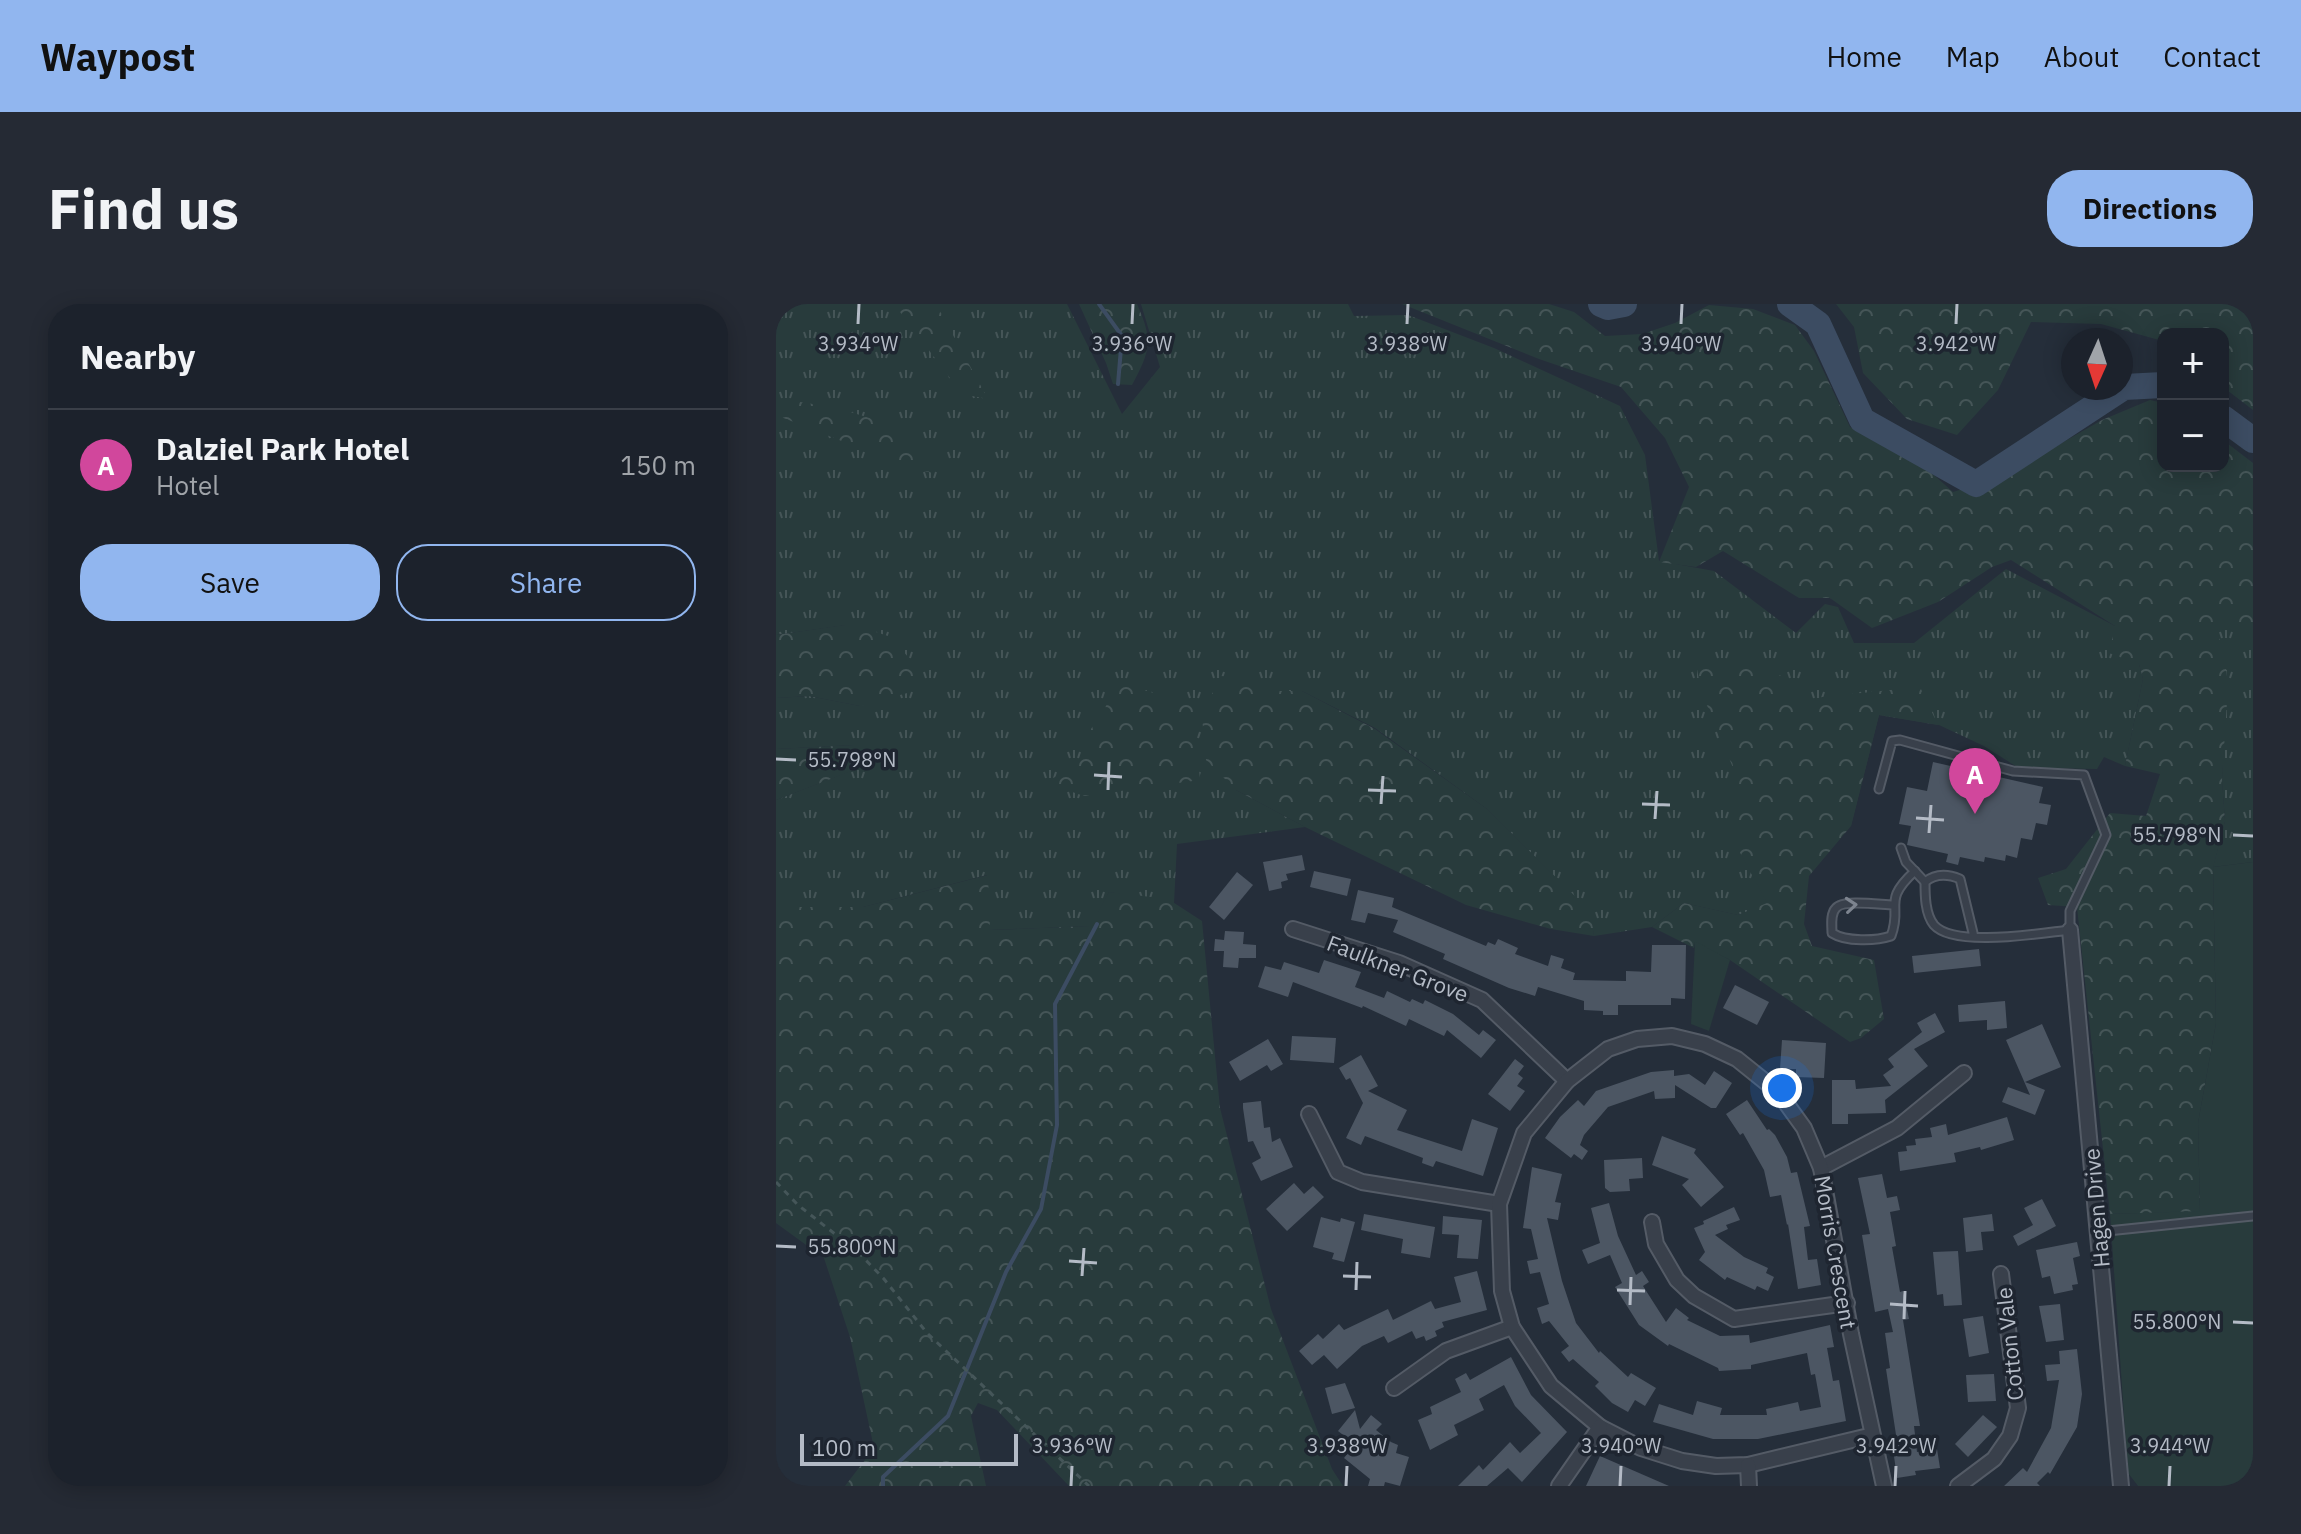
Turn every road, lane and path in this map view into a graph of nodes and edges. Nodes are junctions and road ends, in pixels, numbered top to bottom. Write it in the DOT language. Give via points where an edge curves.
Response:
graph roads {
  1 [pos="1879,789"];
  2 [pos="1901,848"];
  3 [pos="1915,871"];
  4 [pos="1925,882"];
  5 [pos="1893,905"];
  6 [pos="1293,929"];
  7 [pos="2070,930"];
  8 [pos="1974,937"];
  9 [pos="1964,1073"];
  10 [pos="1567,1081"];
  11 [pos="1309,1114"];
  12 [pos="1821,1168"];
  13 [pos="776,1182"];
  14 [pos="1499,1204"];
  15 [pos="2253,1216"];
  16 [pos="1652,1222"];
  17 [pos="2098,1232"];
  18 [pos="2001,1274"];
  19 [pos="1847,1303"];
  20 [pos="1512,1327"];
  21 [pos="1394,1388"];
  22 [pos="1600,1427"];
  23 [pos="1873,1435"];
  24 [pos="1748,1465"];
  25 [pos="1089,1486"];
  26 [pos="1559,1486"];
  27 [pos="1749,1486"];
  28 [pos="1884,1486"];
  29 [pos="1958,1486"];
  30 [pos="2121,1486"];
  1 -- 7 [label="lane" via="1892,741 1900,740 2013,771 2084,775 2106,835 2070,911"];
  2 -- 3 [label="lane"];
  3 -- 4 [label="lane"];
  3 -- 5 [label="lane" via="1899,886"];
  4 -- 8 [label="lane" via="1933,924 1945,933"];
  4 -- 8 [label="lane" via="1933,875 1960,879"];
  5 -- 5 [label="lane, one-way" via="1891,936 1832,933 1833,915 1843,903"];
  6 -- 10 [label="street, Faulkner Grove" via="1399,963 1482,1000"];
  7 -- 8 [label="lane"];
  7 -- 17 [label="street, Hagen Drive"];
  9 -- 12 [label="street" via="1897,1128"];
  10 -- 12 [label="street, Morris Crescent" via="1608,1049 1637,1039 1672,1036 1705,1044 1737,1059 1778,1092 1804,1128"];
  10 -- 14 [label="street, Morris Crescent" via="1524,1133"];
  11 -- 14 [label="street" via="1338,1172 1362,1182"];
  12 -- 19 [label="street, Morris Crescent"];
  13 -- 25 [label="path" via="858,1252 927,1333"];
  14 -- 20 [label="street, Morris Crescent" via="1502,1291"];
  15 -- 17 [label="lane"];
  16 -- 19 [label="street" via="1656,1244 1677,1280 1734,1319"];
  17 -- 30 [label="street, Hagen Drive"];
  18 -- 29 [label="street, Cotton Vale" via="2018,1408 2010,1436 1994,1459"];
  19 -- 23 [label="street, Morris Crescent"];
  20 -- 21 [label="street" via="1446,1351"];
  20 -- 22 [label="street, Morris Crescent" via="1551,1386"];
  22 -- 24 [label="street, Morris Crescent" via="1682,1461"];
  22 -- 26 [label="street"];
  23 -- 24 [label="street, Morris Crescent"];
  23 -- 28 [label="street, Morris Crescent"];
  24 -- 27 [label="street"];
}
